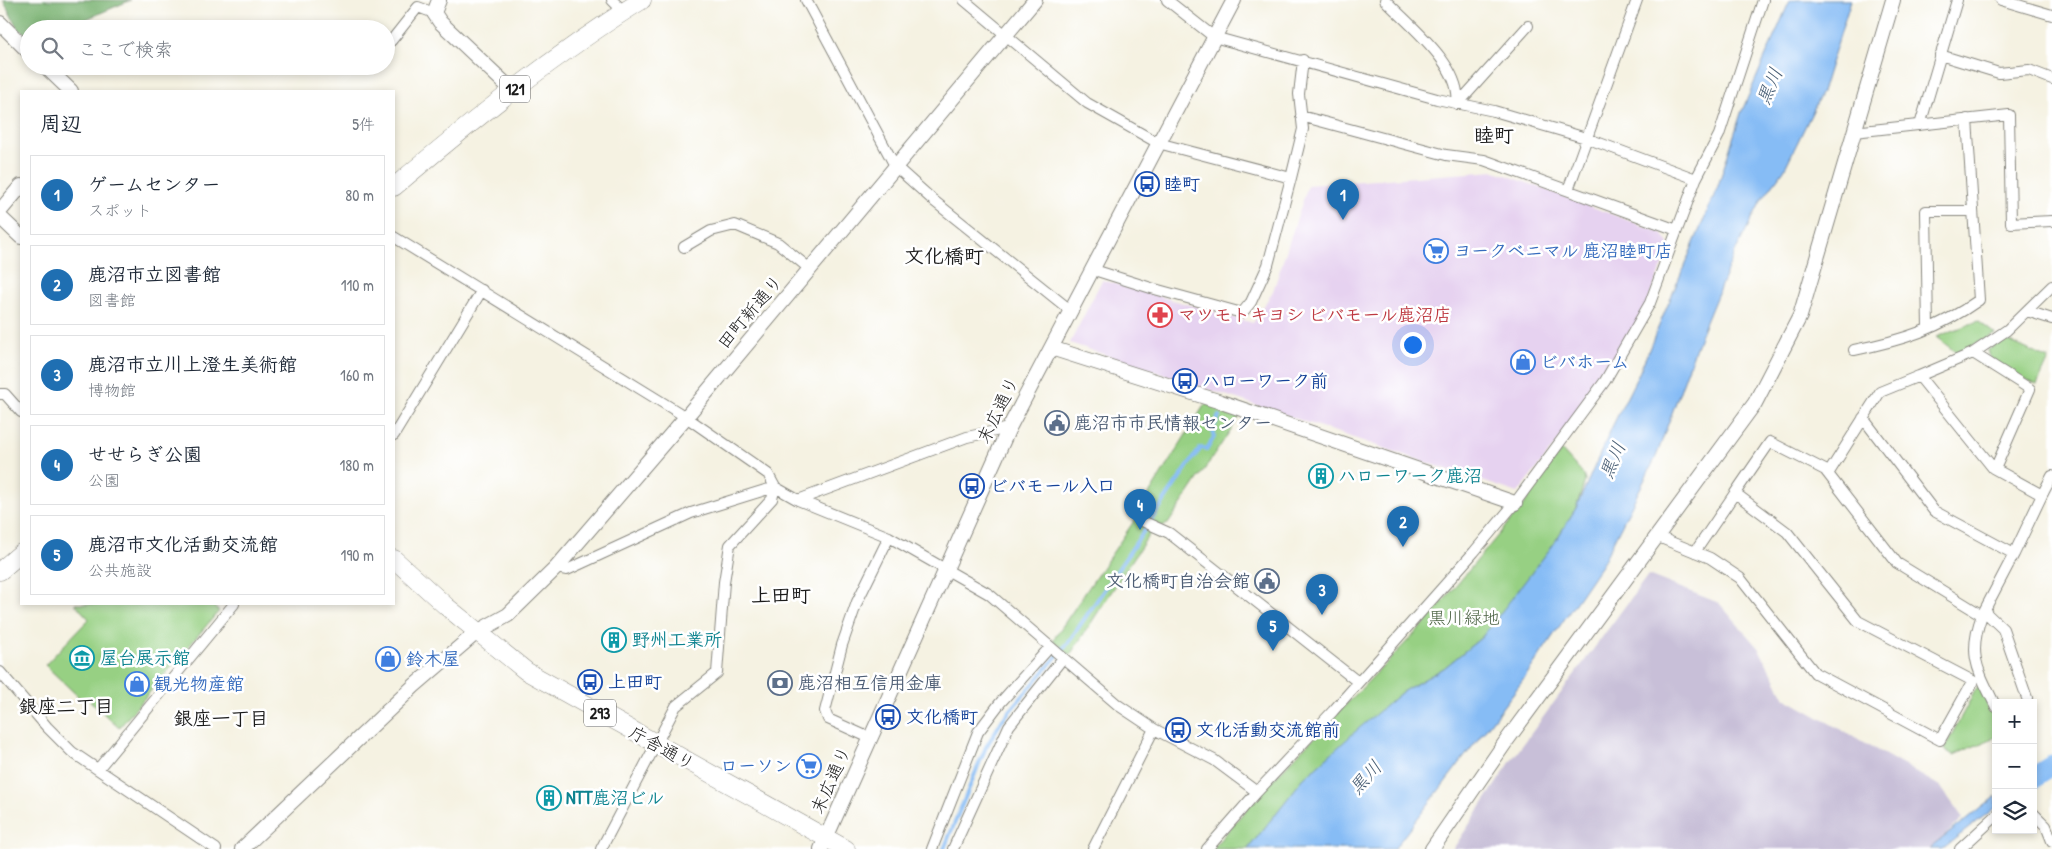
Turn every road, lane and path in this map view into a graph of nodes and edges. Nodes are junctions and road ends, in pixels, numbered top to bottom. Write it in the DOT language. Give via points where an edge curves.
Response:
graph roads {
  1 [pos="642,0"];
  2 [pos="806,0"];
  3 [pos="964,0"];
  4 [pos="1035,0"];
  5 [pos="1167,0"];
  6 [pos="1234,0"];
  7 [pos="1385,0"];
  8 [pos="1637,0"];
  9 [pos="1763,0"];
  10 [pos="1893,0"];
  11 [pos="1957,0"];
  12 [pos="2001,0"];
  13 [pos="437,6"];
  14 [pos="618,6"];
  15 [pos="2052,16"];
  16 [pos="0,23"];
  17 [pos="1528,26"];
  18 [pos="1004,35"];
  19 [pos="395,36"];
  20 [pos="1214,37"];
  21 [pos="20,43"];
  22 [pos="1940,56"];
  23 [pos="1303,60"];
  24 [pos="54,75"];
  25 [pos="2052,79"];
  26 [pos="70,90"];
  27 [pos="513,91"];
  28 [pos="1457,100"];
  29 [pos="1301,116"];
  30 [pos="1967,119"];
  31 [pos="1920,124"];
  32 [pos="1854,132"];
  33 [pos="1586,138"];
  34 [pos="1158,142"];
  35 [pos="895,166"];
  36 [pos="1291,178"];
  37 [pos="1696,179"];
  38 [pos="395,185"];
  39 [pos="20,187"];
  40 [pos="1568,190"];
  41 [pos="0,211"];
  42 [pos="1973,211"];
  43 [pos="0,217"];
  44 [pos="2052,221"];
  45 [pos="1677,230"];
  46 [pos="20,236"];
  47 [pos="395,238"];
  48 [pos="684,247"];
  49 [pos="810,269"];
  50 [pos="1092,269"];
  51 [pos="2052,286"];
  52 [pos="482,290"];
  53 [pos="1070,310"];
  54 [pos="2027,311"];
  55 [pos="2052,319"];
  56 [pos="1928,328"];
  57 [pos="1050,348"];
  58 [pos="1854,350"];
  59 [pos="1973,353"];
  60 [pos="1919,376"];
  61 [pos="0,394"];
  62 [pos="20,411"];
  63 [pos="686,417"];
  64 [pos="1863,418"];
  65 [pos="1009,428"];
  66 [pos="395,433"];
  67 [pos="1995,469"];
  68 [pos="1828,474"];
  69 [pos="2052,476"];
  70 [pos="775,487"];
  71 [pos="1735,493"];
  72 [pos="2042,496"];
  73 [pos="798,500"];
  74 [pos="1515,503"];
  75 [pos="1140,520"];
  76 [pos="1656,536"];
  77 [pos="890,537"];
  78 [pos="1695,552"];
  79 [pos="20,554"];
  80 [pos="2014,554"];
  81 [pos="395,560"];
  82 [pos="556,568"];
  83 [pos="946,568"];
  84 [pos="0,571"];
  85 [pos="231,608"];
  86 [pos="1983,613"];
  87 [pos="478,632"];
  88 [pos="1050,647"];
  89 [pos="1064,658"];
  90 [pos="0,672"];
  91 [pos="1358,682"];
  92 [pos="2027,698"];
  93 [pos="1992,699"];
  94 [pos="1154,729"];
  95 [pos="870,738"];
  96 [pos="657,744"];
  97 [pos="98,769"];
  98 [pos="1257,792"];
  99 [pos="2037,816"];
  100 [pos="1992,820"];
  101 [pos="2052,841"];
  102 [pos="823,844"];
  103 [pos="216,849"];
  104 [pos="242,849"];
  105 [pos="600,849"];
  106 [pos="846,849"];
  107 [pos="932,849"];
  108 [pos="953,849"];
  109 [pos="1093,849"];
  110 [pos="1207,849"];
  111 [pos="1432,849"];
  112 [pos="1960,849"];
  1 -- 14 [label="highway, 121"];
  2 -- 35 [label="street"];
  3 -- 18 [label="street"];
  4 -- 18 [label="street, 田町新通り"];
  5 -- 20 [label="street"];
  6 -- 20 [label="street, 末広通り"];
  7 -- 28 [label="street" via="1437,52 1456,86"];
  8 -- 33 [label="street"];
  9 -- 37 [label="street" via="1718,135"];
  10 -- 32 [label="street"];
  11 -- 22 [label="street"];
  12 -- 15 [label="street"];
  13 -- 19 [label="street" via="418,7"];
  13 -- 27 [label="street" via="440,22"];
  14 -- 27 [label="highway, 121"];
  16 -- 21 [label="street"];
  17 -- 28 [label="street" via="1465,96"];
  18 -- 34 [label="street" via="1087,103"];
  18 -- 35 [label="street, 田町新通り"];
  20 -- 23 [label="street"];
  20 -- 34 [label="street, 末広通り"];
  22 -- 25 [label="street" via="1999,73 2029,70"];
  22 -- 31 [label="street"];
  23 -- 28 [label="street"];
  23 -- 29 [label="street" via="1299,94"];
  24 -- 26 [label="street"];
  27 -- 38 [label="highway, 121"];
  28 -- 33 [label="street"];
  29 -- 36 [label="street" via="1303,129"];
  29 -- 40 [label="street" via="1446,155 1484,160"];
  30 -- 31 [label="street"];
  30 -- 42 [label="street"];
  30 -- 44 [label="street" via="2009,115 2011,223"];
  31 -- 32 [label="street"];
  32 -- 76 [label="street" via="1800,316 1755,403"];
  33 -- 37 [label="street"];
  33 -- 40 [label="street"];
  34 -- 36 [label="street"];
  34 -- 50 [label="street, 末広通り"];
  35 -- 49 [label="street, 田町新通り"];
  35 -- 53 [label="street"];
  36 -- 50 [label="street" via="1268,265 1251,302 1242,313"];
  37 -- 45 [label="street"];
  39 -- 41 [label="street"];
  40 -- 45 [label="street"];
  42 -- 56 [label="street" via="1979,300 1954,318"];
  42 -- 56 [label="street" via="1926,211"];
  43 -- 46 [label="street"];
  45 -- 74 [label="street" via="1650,303 1605,381"];
  47 -- 52 [label="street"];
  48 -- 49 [label="street" via="710,231 735,225 778,243"];
  49 -- 63 [label="street, 田町新通り"];
  50 -- 53 [label="street, 末広通り"];
  51 -- 54 [label="street"];
  52 -- 63 [label="street"];
  52 -- 66 [label="street"];
  53 -- 57 [label="street, 末広通り"];
  54 -- 55 [label="street"];
  54 -- 59 [label="street" via="2007,330"];
  56 -- 58 [label="street" via="1900,340"];
  57 -- 65 [label="street, 末広通り"];
  57 -- 74 [label="street" via="1221,402"];
  59 -- 60 [label="street"];
  59 -- 67 [label="street" via="2030,389"];
  60 -- 64 [label="street" via="1880,392"];
  60 -- 67 [label="street"];
  61 -- 62 [label="street" via="5,394"];
  63 -- 70 [label="street" via="768,474"];
  63 -- 82 [label="street, 田町新通り"];
  64 -- 68 [label="street"];
  64 -- 80 [label="street" via="1934,511"];
  65 -- 73 [label="street" via="968,437"];
  65 -- 83 [label="street, 末広通り"];
  67 -- 72 [label="street"];
  68 -- 71 [label="street" via="1770,442"];
  68 -- 86 [label="street" via="1897,563"];
  69 -- 72 [label="street"];
  70 -- 73 [label="street"];
  70 -- 82 [label="street" via="691,513 567,570"];
  70 -- 96 [label="street" via="772,499 730,545 717,673 676,706"];
  71 -- 78 [label="street"];
  71 -- 78 [label="street" via="1787,532 1858,621 1973,681 1940,740 1815,673 1740,578"];
  72 -- 80 [label="street"];
  73 -- 77 [label="street"];
  74 -- 91 [label="street"];
  75 -- 91 [label="street" via="1169,533"];
  76 -- 78 [label="street"];
  76 -- 111 [label="street"];
  77 -- 83 [label="street"];
  77 -- 95 [label="street" via="857,602 825,711 828,719"];
  79 -- 84 [label="highway"];
  80 -- 86 [label="street"];
  81 -- 87 [label="highway, 庁舎通り / 293"];
  82 -- 87 [label="street, 田町新通り" via="508,615"];
  83 -- 88 [label="street" via="989,594"];
  83 -- 95 [label="street, 末広通り"];
  85 -- 97 [label="street"];
  86 -- 92 [label="street" via="2003,629"];
  86 -- 93 [label="street" via="1974,636 1975,660"];
  87 -- 96 [label="highway, 庁舎通り / 293" via="526,671"];
  87 -- 104 [label="street, 田町新通り" via="414,686"];
  88 -- 89 [label="street"];
  88 -- 107 [label="street" via="978,732"];
  89 -- 94 [label="street" via="1118,705"];
  89 -- 108 [label="street" via="1008,726"];
  90 -- 97 [label="street" via="72,752"];
  91 -- 98 [label="street"];
  94 -- 98 [label="street" via="1214,760"];
  94 -- 109 [label="street"];
  95 -- 102 [label="street, 末広通り"];
  96 -- 102 [label="highway, 庁舎通り / 293"];
  96 -- 105 [label="street"];
  97 -- 103 [label="street"];
  98 -- 110 [label="street"];
  99 -- 101 [label="street" via="2046,826"];
  100 -- 112 [label="street"];
  102 -- 106 [label="highway, 庁舎通り / 293"];
}
